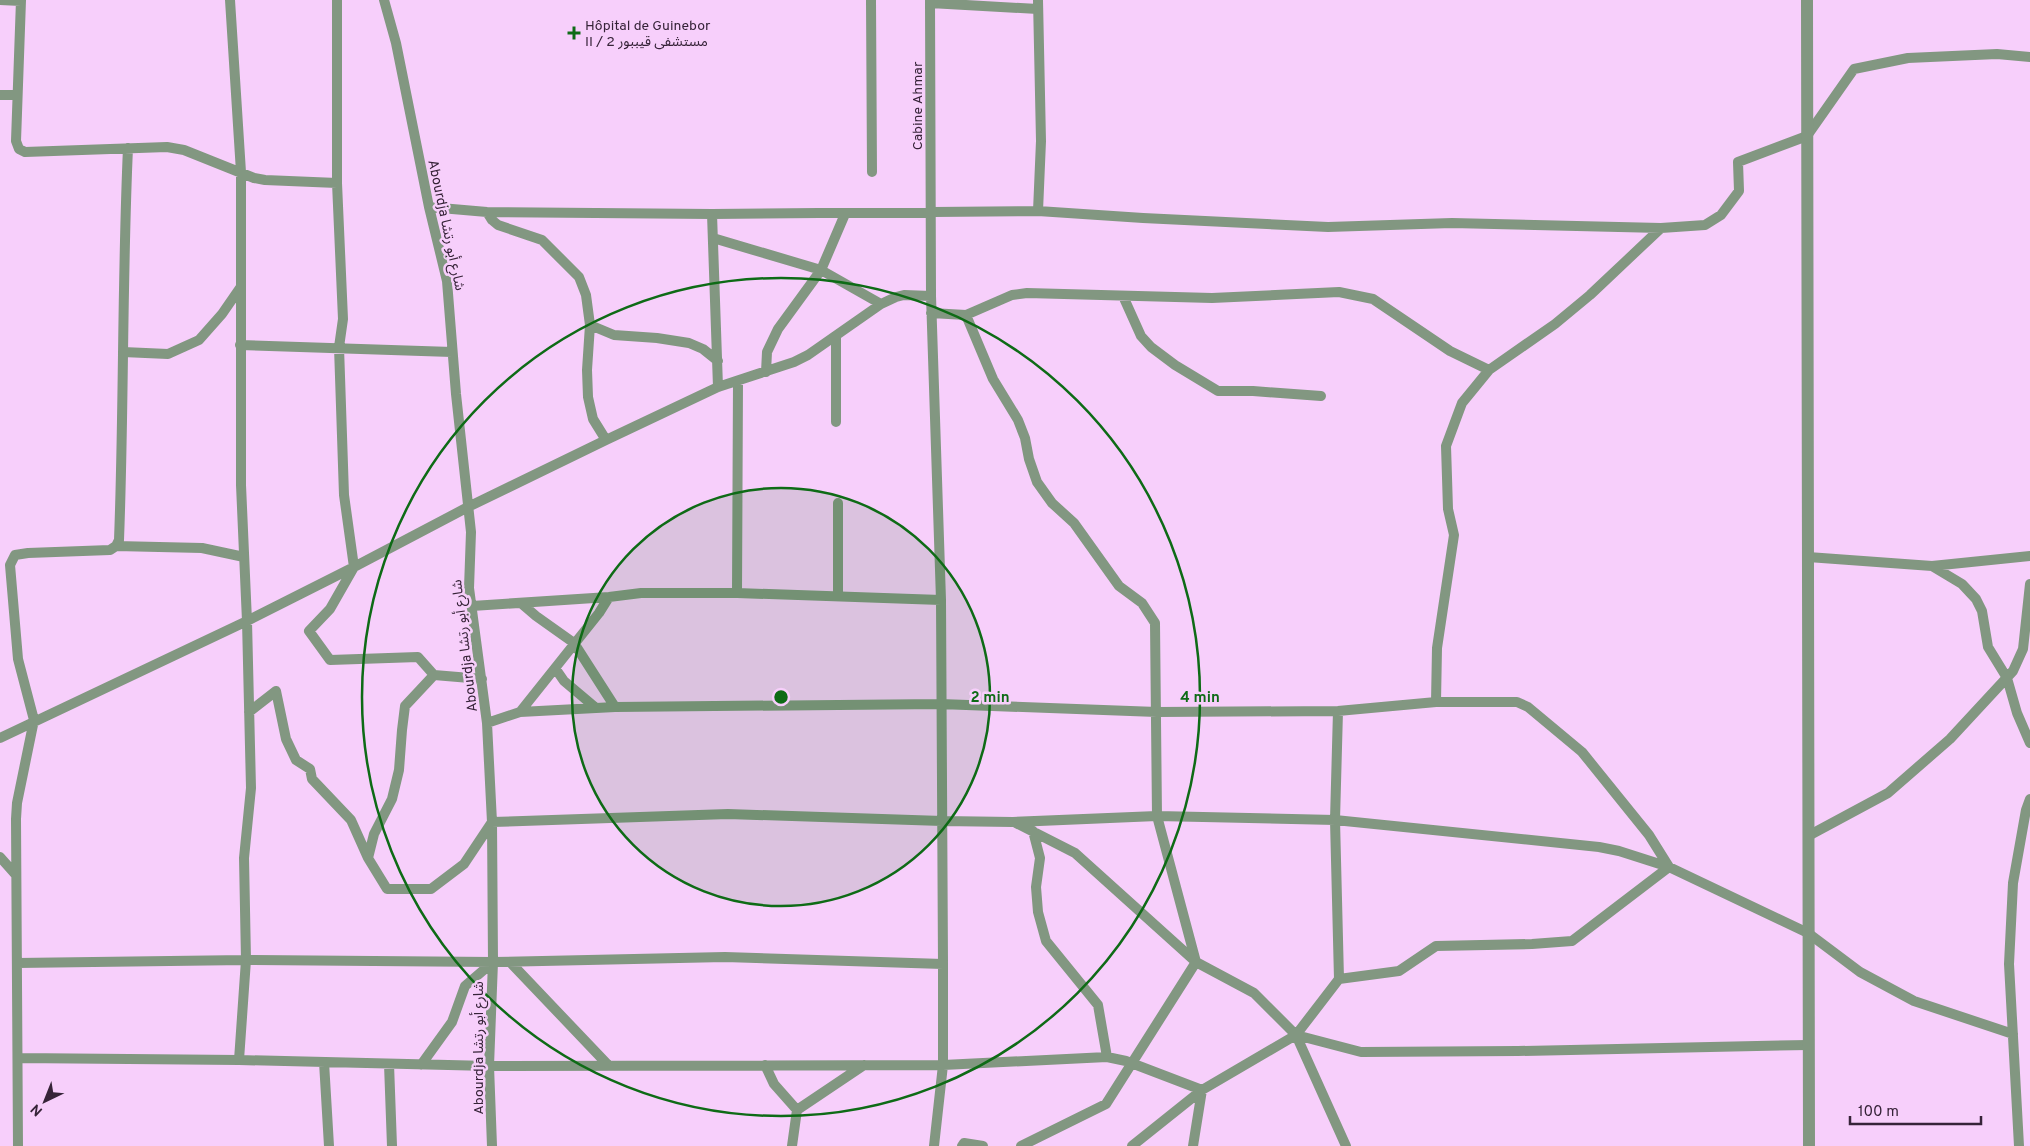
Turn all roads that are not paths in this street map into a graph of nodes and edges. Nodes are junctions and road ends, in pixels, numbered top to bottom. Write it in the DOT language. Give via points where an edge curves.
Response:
graph roads {
  1 [pos="0,0"];
  2 [pos="21,0"];
  3 [pos="230,0"];
  4 [pos="337,0"];
  5 [pos="384,0"];
  6 [pos="871,0"];
  7 [pos="1807,0"];
  8 [pos="930,1"];
  9 [pos="1038,5"];
  10 [pos="2030,57"];
  11 [pos="17,95"];
  12 [pos="0,96"];
  13 [pos="1807,136"];
  14 [pos="128,148"];
  15 [pos="241,172"];
  16 [pos="872,172"];
  17 [pos="337,183"];
  18 [pos="429,207"];
  19 [pos="1038,211"];
  20 [pos="487,212"];
  21 [pos="931,212"];
  22 [pos="712,214"];
  23 [pos="845,214"];
  24 [pos="1661,228"];
  25 [pos="713,238"];
  26 [pos="821,270"];
  27 [pos="241,288"];
  28 [pos="931,296"];
  29 [pos="1123,296"];
  30 [pos="881,304"];
  31 [pos="931,313"];
  32 [pos="966,315"];
  33 [pos="590,325"];
  34 [pos="836,336"];
  35 [pos="240,345"];
  36 [pos="339,347"];
  37 [pos="123,352"];
  38 [pos="452,352"];
  39 [pos="718,361"];
  40 [pos="1489,370"];
  41 [pos="766,372"];
  42 [pos="738,382"];
  43 [pos="718,388"];
  44 [pos="1321,396"];
  45 [pos="836,422"];
  46 [pos="606,440"];
  47 [pos="838,503"];
  48 [pos="468,507"];
  49 [pos="116,546"];
  50 [pos="2030,556"];
  51 [pos="244,557"];
  52 [pos="1808,557"];
  53 [pos="1932,566"];
  54 [pos="354,568"];
  55 [pos="2030,584"];
  56 [pos="737,593"];
  57 [pos="838,596"];
  58 [pos="609,597"];
  59 [pos="941,600"];
  60 [pos="522,604"];
  61 [pos="472,606"];
  62 [pos="247,621"];
  63 [pos="574,643"];
  64 [pos="554,668"];
  65 [pos="434,675"];
  66 [pos="482,678"];
  67 [pos="2007,678"];
  68 [pos="1436,702"];
  69 [pos="940,704"];
  70 [pos="615,707"];
  71 [pos="596,708"];
  72 [pos="1338,711"];
  73 [pos="249,712"];
  74 [pos="520,712"];
  75 [pos="1157,712"];
  76 [pos="34,720"];
  77 [pos="487,723"];
  78 [pos="0,738"];
  79 [pos="2030,743"];
  80 [pos="2030,799"];
  81 [pos="1157,816"];
  82 [pos="1335,820"];
  83 [pos="942,821"];
  84 [pos="492,822"];
  85 [pos="1013,822"];
  86 [pos="1032,831"];
  87 [pos="1808,836"];
  88 [pos="0,857"];
  89 [pos="368,858"];
  90 [pos="1669,868"];
  91 [pos="16,875"];
  92 [pos="1808,934"];
  93 [pos="246,960"];
  94 [pos="493,962"];
  95 [pos="510,962"];
  96 [pos="1196,962"];
  97 [pos="17,964"];
  98 [pos="943,964"];
  99 [pos="1339,979"];
  100 [pos="2013,1034"];
  101 [pos="1296,1036"];
  102 [pos="1808,1045"];
  103 [pos="1107,1057"];
  104 [pos="18,1058"];
  105 [pos="239,1060"];
  106 [pos="324,1062"];
  107 [pos="1132,1063"];
  108 [pos="390,1064"];
  109 [pos="421,1065"];
  110 [pos="765,1065"];
  111 [pos="864,1065"];
  112 [pos="943,1065"];
  113 [pos="490,1066"];
  114 [pos="609,1066"];
  115 [pos="1202,1090"];
  116 [pos="797,1110"];
  117 [pos="2019,1145"];
  118 [pos="18,1146"];
  119 [pos="329,1146"];
  120 [pos="392,1146"];
  121 [pos="492,1146"];
  122 [pos="792,1146"];
  123 [pos="934,1146"];
  124 [pos="962,1146"];
  125 [pos="983,1146"];
  126 [pos="1021,1146"];
  127 [pos="1132,1146"];
  128 [pos="1193,1146"];
  129 [pos="1346,1146"];
  130 [pos="1809,1146"];
  1 -- 2 [label="street"];
  2 -- 11 [label="street"];
  3 -- 15 [label="street"];
  4 -- 17 [label="street"];
  5 -- 18 [label="street, Abourdja شارع أبو رتشا" via="396,43"];
  6 -- 16 [label="street"];
  7 -- 13 [label="street"];
  8 -- 9 [label="street"];
  8 -- 21 [label="street, Cabine Ahmar"];
  9 -- 19 [label="street" via="1042,141"];
  10 -- 13 [label="street" via="1997,54 1908,58 1854,68"];
  11 -- 12 [label="street"];
  11 -- 14 [label="street" via="18,149 25,152"];
  13 -- 24 [label="street" via="1738,162 1739,191 1721,214 1705,225"];
  13 -- 52 [label="street"];
  14 -- 15 [label="street" via="184,150"];
  14 -- 37 [label="street"];
  15 -- 17 [label="street" via="265,180"];
  15 -- 27 [label="street"];
  17 -- 36 [label="street" via="343,319"];
  18 -- 20 [label="street"];
  18 -- 38 [label="street, Abourdja شارع أبو رتشا" via="447,281"];
  19 -- 21 [label="street"];
  19 -- 24 [label="street" via="1328,227 1452,223"];
  20 -- 22 [label="street"];
  20 -- 33 [label="street" via="498,225 542,240 574,271 586,295"];
  21 -- 23 [label="street"];
  21 -- 28 [label="street, Cabine Ahmar"];
  22 -- 23 [label="street"];
  22 -- 25 [label="street"];
  23 -- 26 [label="street"];
  24 -- 40 [label="street" via="1556,324"];
  25 -- 26 [label="street"];
  25 -- 39 [label="street"];
  26 -- 30 [label="street"];
  26 -- 41 [label="street" via="778,329 767,352"];
  27 -- 35 [label="street"];
  27 -- 37 [label="street" via="199,340 168,354"];
  28 -- 30 [label="street" via="904,295"];
  28 -- 31 [label="street, Cabine Ahmar"];
  29 -- 32 [label="street" via="1027,292"];
  29 -- 40 [label="street" via="1212,298 1339,292 1373,299 1450,351"];
  29 -- 44 [label="street" via="1142,336 1151,347 1218,391"];
  30 -- 34 [label="street"];
  31 -- 32 [label="street"];
  31 -- 59 [label="street, Cabine Ahmar"];
  32 -- 75 [label="street" via="993,379 1026,438 1037,482 1074,523 1119,586 1142,603 1155,623"];
  33 -- 39 [label="street" via="614,335 689,343"];
  33 -- 46 [label="street" via="588,397 593,419"];
  34 -- 41 [label="street" via="808,355"];
  34 -- 45 [label="street"];
  35 -- 36 [label="street"];
  35 -- 51 [label="street"];
  36 -- 38 [label="street"];
  36 -- 54 [label="street" via="344,495"];
  37 -- 49 [label="street" via="120,531"];
  38 -- 48 [label="street, Abourdja شارع أبو رتشا"];
  39 -- 43 [label="street"];
  40 -- 68 [label="street" via="1462,403 1446,446 1448,509 1454,535 1437,648"];
  41 -- 42 [label="street"];
  42 -- 43 [label="street"];
  42 -- 56 [label="street"];
  43 -- 46 [label="street"];
  46 -- 48 [label="street"];
  47 -- 57 [label="street"];
  48 -- 54 [label="street"];
  48 -- 61 [label="street, Abourdja شارع أبو رتشا"];
  49 -- 51 [label="street" via="202,548"];
  49 -- 76 [label="street" via="110,550 16,555 10,565 18,659"];
  50 -- 53 [label="street"];
  51 -- 62 [label="street"];
  52 -- 53 [label="street"];
  52 -- 87 [label="street"];
  53 -- 67 [label="street" via="1962,584 1976,599 1982,611 1988,647"];
  54 -- 62 [label="street"];
  54 -- 65 [label="street" via="330,609 309,631 330,660 418,657"];
  55 -- 67 [label="street" via="2023,649 2018,664"];
  56 -- 57 [label="street"];
  56 -- 58 [label="street" via="641,593"];
  57 -- 59 [label="street"];
  58 -- 60 [label="street"];
  58 -- 63 [label="street"];
  59 -- 69 [label="street, Cabine Ahmar"];
  60 -- 61 [label="street"];
  60 -- 63 [label="street"];
  61 -- 66 [label="street, Abourdja شارع أبو رتشا"];
  62 -- 73 [label="street"];
  62 -- 76 [label="street"];
  63 -- 64 [label="street"];
  63 -- 70 [label="street"];
  64 -- 71 [label="street" via="564,681"];
  64 -- 74 [label="street"];
  65 -- 66 [label="street"];
  65 -- 89 [label="street" via="406,706 399,770 392,800 374,834"];
  66 -- 77 [label="street, Abourdja شارع أبو رتشا"];
  67 -- 79 [label="street"];
  67 -- 87 [label="street" via="1950,739 1888,793"];
  68 -- 72 [label="street"];
  68 -- 90 [label="street" via="1517,702 1528,708 1582,752 1649,835"];
  69 -- 70 [label="street"];
  69 -- 75 [label="street"];
  69 -- 83 [label="street, Cabine Ahmar"];
  70 -- 71 [label="street"];
  71 -- 74 [label="street"];
  72 -- 75 [label="street"];
  72 -- 82 [label="street"];
  73 -- 89 [label="street" via="276,691 286,739 296,760 310,769 312,779 351,820"];
  73 -- 93 [label="street" via="251,788 244,858"];
  74 -- 77 [label="street"];
  75 -- 81 [label="street"];
  76 -- 78 [label="street"];
  76 -- 91 [label="street" via="17,803"];
  77 -- 84 [label="street, Abourdja شارع أبو رتشا"];
  80 -- 100 [label="street" via="2012,883 2009,964"];
  81 -- 82 [label="street"];
  81 -- 85 [label="street"];
  81 -- 96 [label="street"];
  82 -- 90 [label="street" via="1599,847"];
  82 -- 99 [label="street"];
  83 -- 84 [label="street" via="728,814"];
  83 -- 85 [label="street"];
  83 -- 98 [label="street, Cabine Ahmar"];
  84 -- 89 [label="street" via="464,864 431,889 387,888"];
  84 -- 94 [label="street, Abourdja شارع أبو رتشا"];
  85 -- 86 [label="street"];
  86 -- 96 [label="street" via="1075,853"];
  86 -- 103 [label="street" via="1040,858 1036,887 1038,912 1046,941 1098,1005"];
  87 -- 92 [label="street"];
  88 -- 91 [label="street"];
  90 -- 92 [label="street"];
  90 -- 99 [label="street" via="1572,941 1436,946 1399,971"];
  91 -- 97 [label="street"];
  92 -- 100 [label="street" via="1889,989 1914,1001"];
  92 -- 102 [label="street"];
  93 -- 94 [label="street"];
  93 -- 97 [label="street"];
  93 -- 105 [label="street"];
  94 -- 95 [label="street"];
  94 -- 109 [label="street" via="465,986 452,1022"];
  94 -- 113 [label="street, Abourdja شارع أبو رتشا"];
  95 -- 98 [label="street" via="724,957"];
  95 -- 114 [label="street"];
  96 -- 101 [label="street" via="1254,992"];
  96 -- 107 [label="street"];
  97 -- 104 [label="street"];
  98 -- 112 [label="street, Cabine Ahmar"];
  99 -- 101 [label="street"];
  100 -- 117 [label="street"];
  101 -- 102 [label="street" via="1361,1052"];
  101 -- 115 [label="street"];
  101 -- 129 [label="street"];
  102 -- 130 [label="street"];
  103 -- 107 [label="street"];
  103 -- 112 [label="street"];
  104 -- 105 [label="street"];
  104 -- 118 [label="street"];
  105 -- 106 [label="street"];
  106 -- 108 [label="street"];
  106 -- 119 [label="street"];
  107 -- 115 [label="street"];
  107 -- 126 [label="street" via="1106,1104"];
  108 -- 109 [label="street"];
  108 -- 120 [label="street"];
  109 -- 113 [label="street"];
  110 -- 111 [label="street"];
  110 -- 114 [label="street"];
  110 -- 116 [label="street" via="774,1084"];
  111 -- 112 [label="street"];
  111 -- 116 [label="street"];
  112 -- 123 [label="street, Cabine Ahmar"];
  113 -- 114 [label="street"];
  113 -- 121 [label="street, Abourdja شارع أبو رتشا"];
  115 -- 127 [label="street"];
  115 -- 128 [label="street"];
  116 -- 122 [label="street"];
  124 -- 125 [label="street" via="964,1143"];
}
